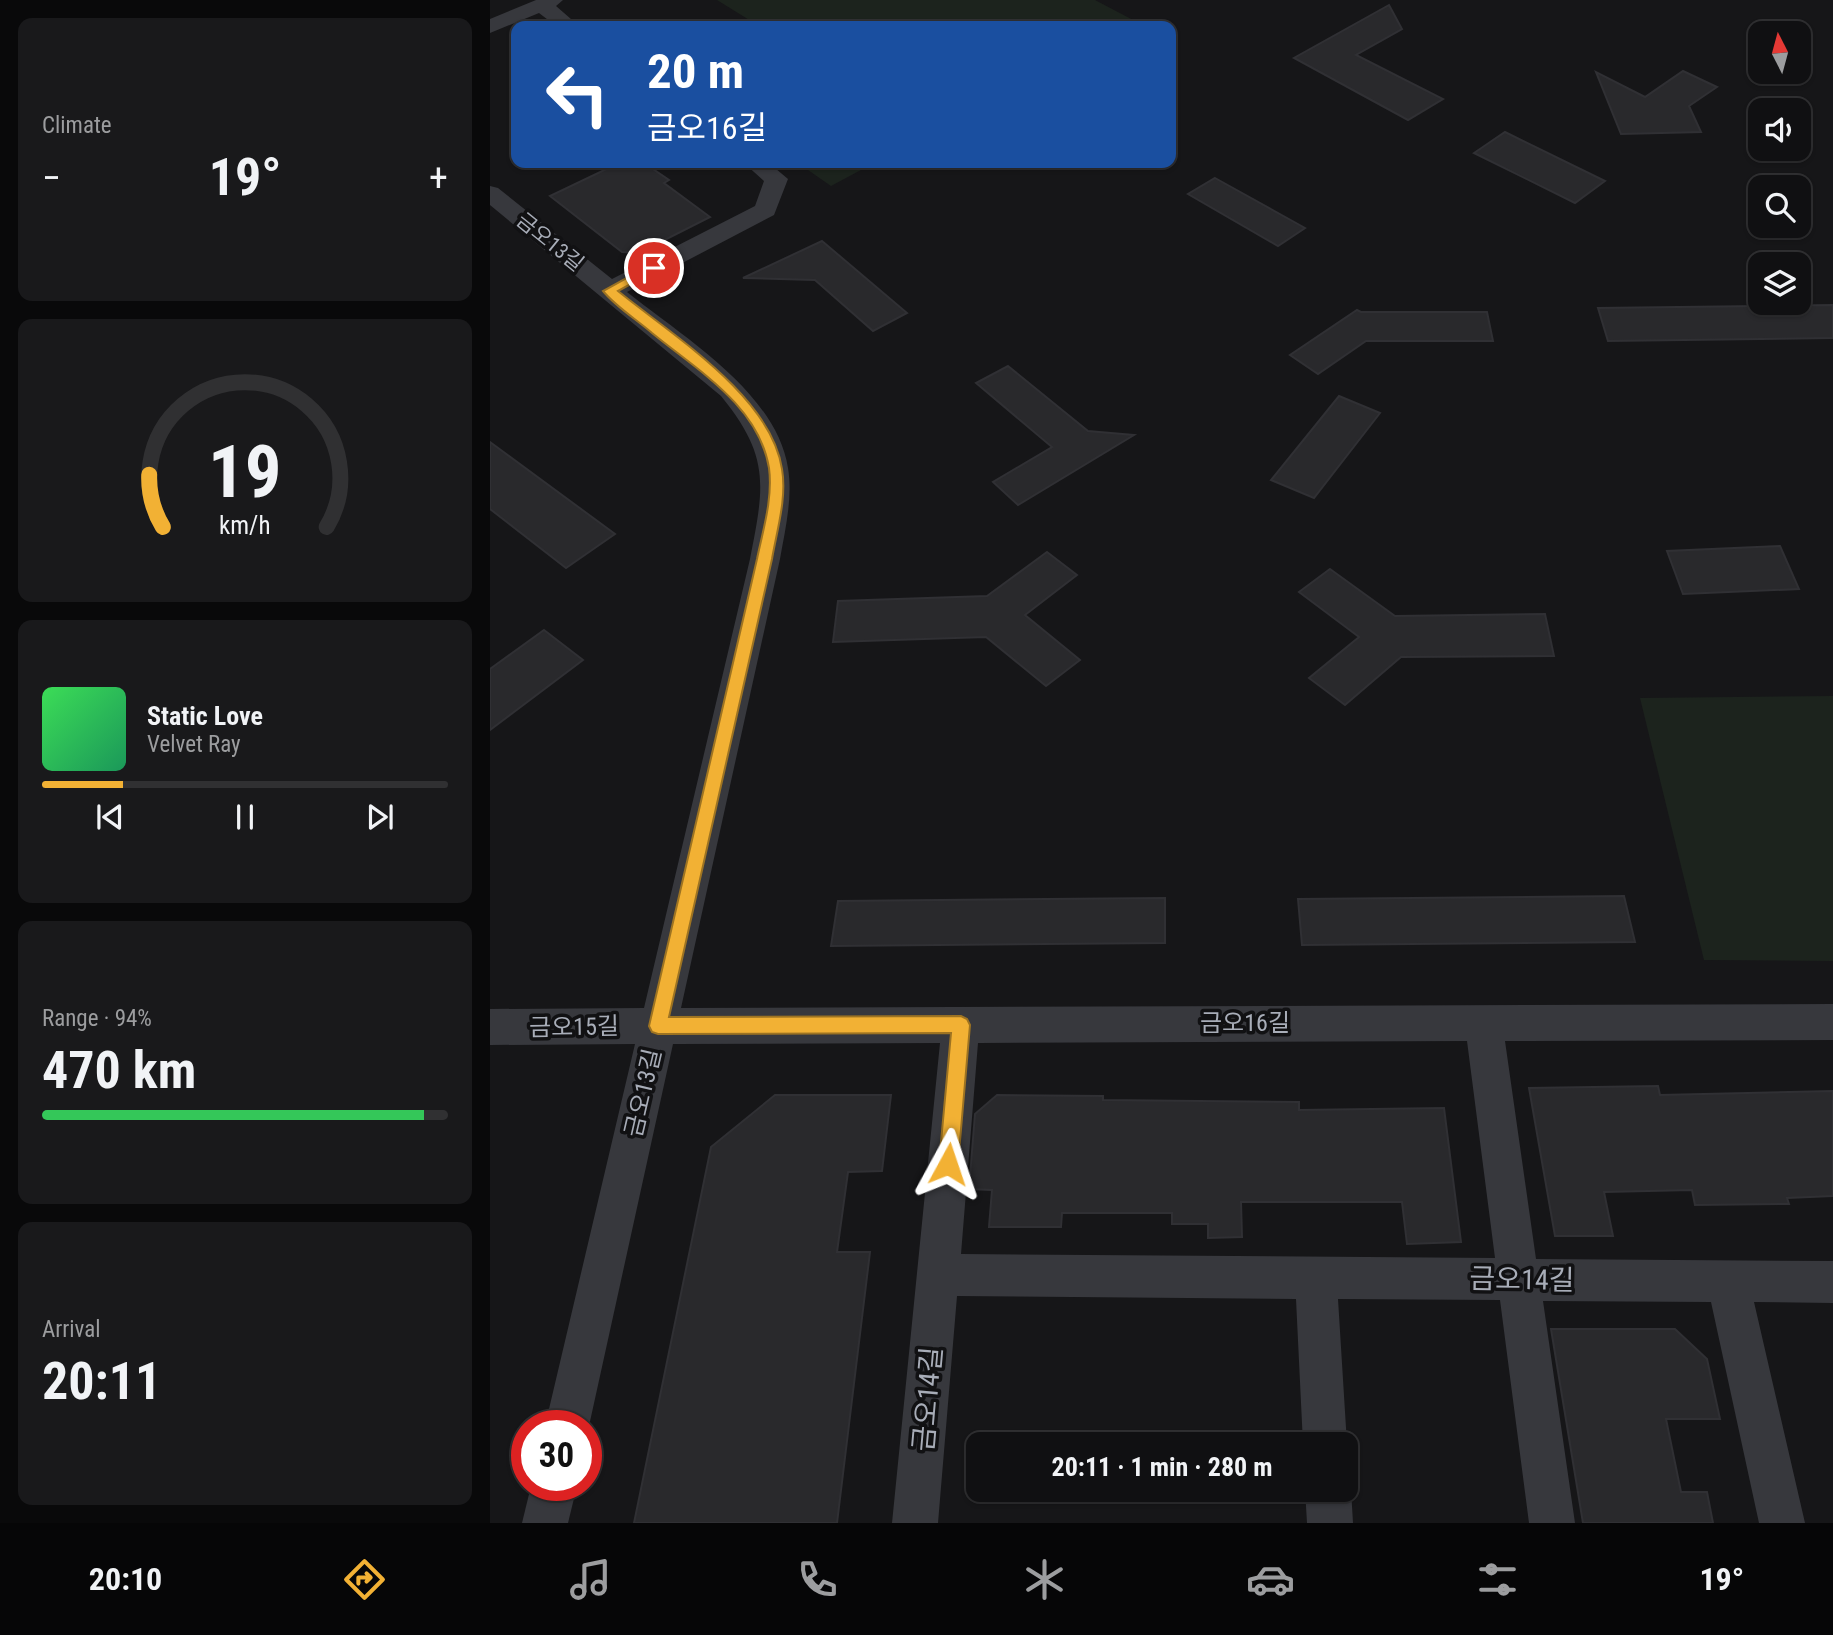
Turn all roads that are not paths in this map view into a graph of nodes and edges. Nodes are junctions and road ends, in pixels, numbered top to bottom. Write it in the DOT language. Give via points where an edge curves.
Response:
graph roads {
  1 [pos="547,3"];
  2 [pos="564,21"];
  3 [pos="490,27"];
  4 [pos="762,168"];
  5 [pos="490,193"];
  6 [pos="609,291"];
  7 [pos="1483,1022"];
  8 [pos="1833,1022"];
  9 [pos="961,1025"];
  10 [pos="658,1026"];
  11 [pos="490,1027"];
  12 [pos="938,1275"];
  13 [pos="1316,1277"];
  14 [pos="1516,1279"];
  15 [pos="1728,1281"];
  16 [pos="1833,1282"];
  17 [pos="571,1410"];
  18 [pos="1324,1432"];
  19 [pos="550,1501"];
  20 [pos="1329,1502"];
  21 [pos="545,1523"];
  22 [pos="915,1523"];
  23 [pos="1330,1523"];
  24 [pos="1552,1523"];
  25 [pos="1782,1523"];
  1 -- 2 [label="street"];
  1 -- 3 [label="street"];
  4 -- 6 [label="street" via="776,179 766,210"];
  5 -- 6 [label="street, 금오13길"];
  6 -- 10 [label="street, 금오13길" via="731,390 768,442 776,470 765,559"];
  7 -- 8 [label="street, 금오16길"];
  7 -- 9 [label="street, 금오16길"];
  7 -- 14 [label="street"];
  9 -- 10 [label="street, 금오16길"];
  9 -- 12 [label="street, 금오14길"];
  10 -- 11 [label="street, 금오15길"];
  10 -- 17 [label="street, 금오13길"];
  12 -- 13 [label="street, 금오14길"];
  12 -- 22 [label="street, 금오14길"];
  13 -- 14 [label="street, 금오14길"];
  13 -- 18 [label="street"];
  14 -- 15 [label="street, 금오14길"];
  14 -- 24 [label="street"];
  15 -- 16 [label="street, 금오14길"];
  15 -- 25 [label="street"];
  19 -- 21 [label="street"];
  20 -- 23 [label="street"];
}
